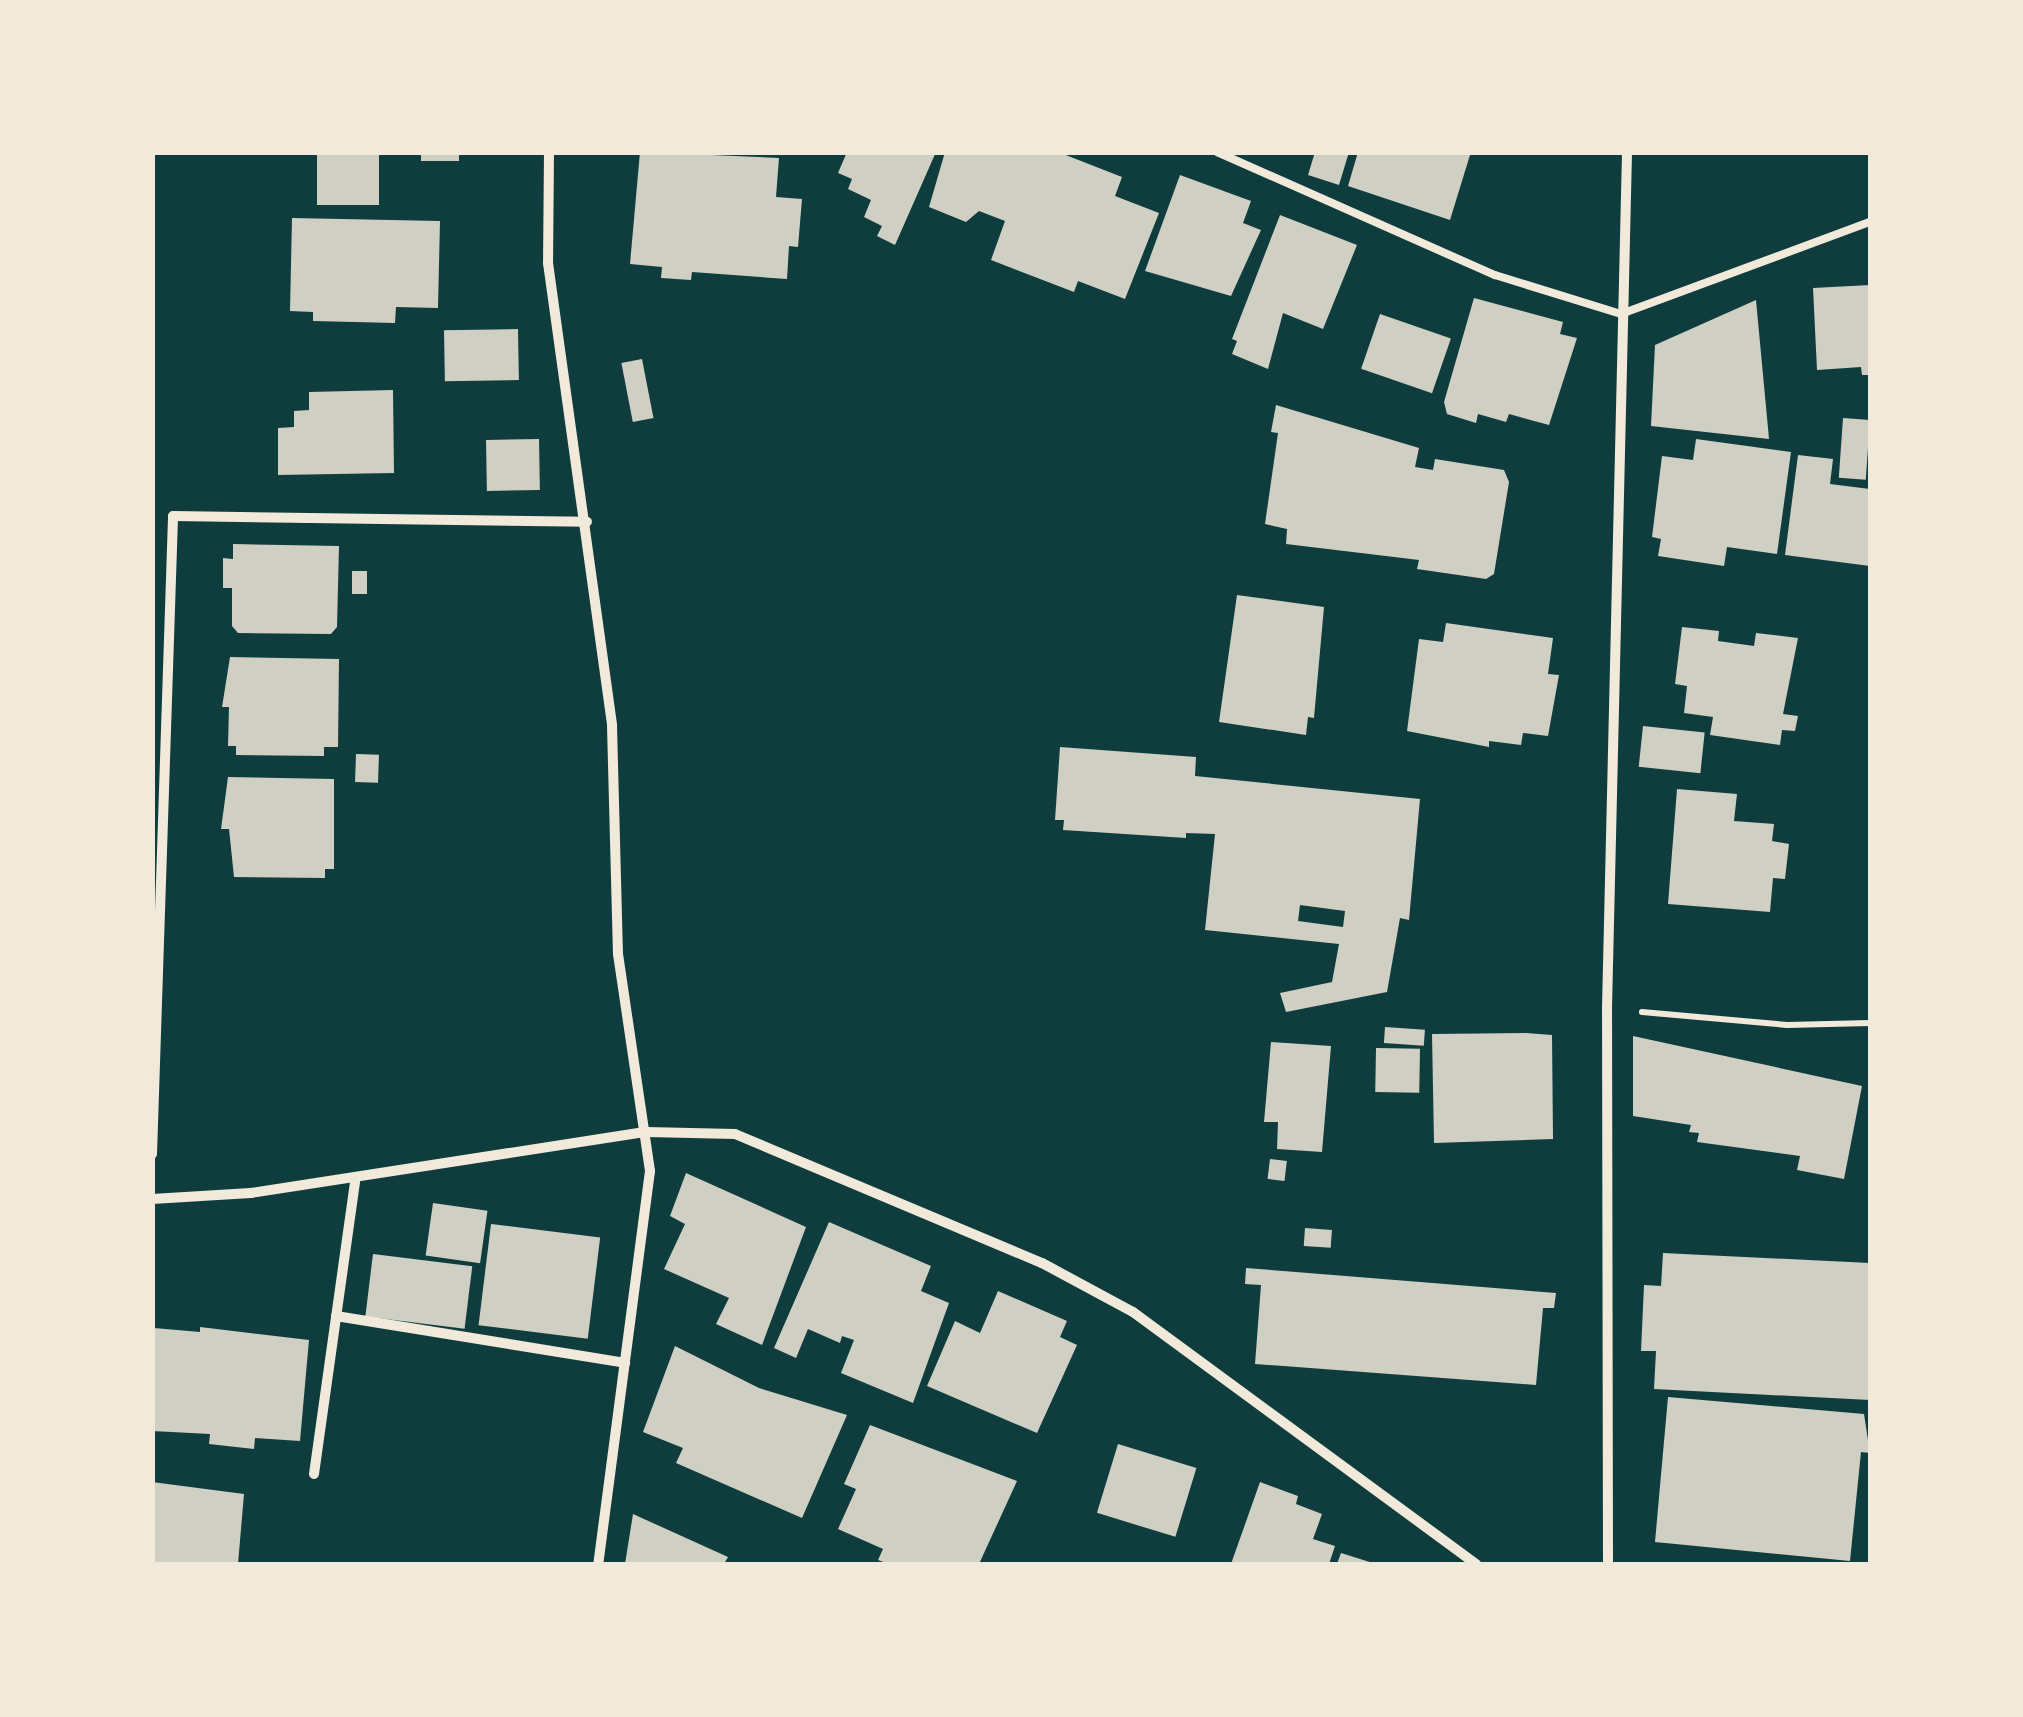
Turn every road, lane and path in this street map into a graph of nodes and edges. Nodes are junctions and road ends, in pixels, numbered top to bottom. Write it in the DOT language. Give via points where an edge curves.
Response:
graph roads {
  1 [pos="549,152"];
  2 [pos="1217,152"];
  3 [pos="1627,152"];
  4 [pos="1870,222"];
  5 [pos="1621,314"];
  6 [pos="587,522"];
  7 [pos="1606,1008"];
  8 [pos="1870,1023"];
  9 [pos="646,1132"];
  10 [pos="152,1154"];
  11 [pos="356,1176"];
  12 [pos="152,1199"];
  13 [pos="336,1316"];
  14 [pos="625,1363"];
  15 [pos="314,1474"];
  16 [pos="598,1564"];
  17 [pos="1476,1564"];
  18 [pos="1608,1564"];
  1 -- 6 [label="street" via="548,263"];
  2 -- 5 [label="lane" via="1495,275"];
  3 -- 5 [label="street"];
  4 -- 5 [label="lane"];
  5 -- 7 [label="street"];
  6 -- 9 [label="street" via="612,726 618,954"];
  6 -- 10 [label="street" via="173,516"];
  7 -- 8 [label="path" via="1787,1024"];
  7 -- 18 [label="street"];
  9 -- 11 [label="street"];
  9 -- 14 [label="street" via="650,1171"];
  9 -- 17 [label="street" via="736,1134 988,1240 1133,1312"];
  11 -- 12 [label="street"];
  11 -- 13 [label="street"];
  13 -- 14 [label="street"];
  13 -- 15 [label="street"];
  14 -- 16 [label="street"];
}
